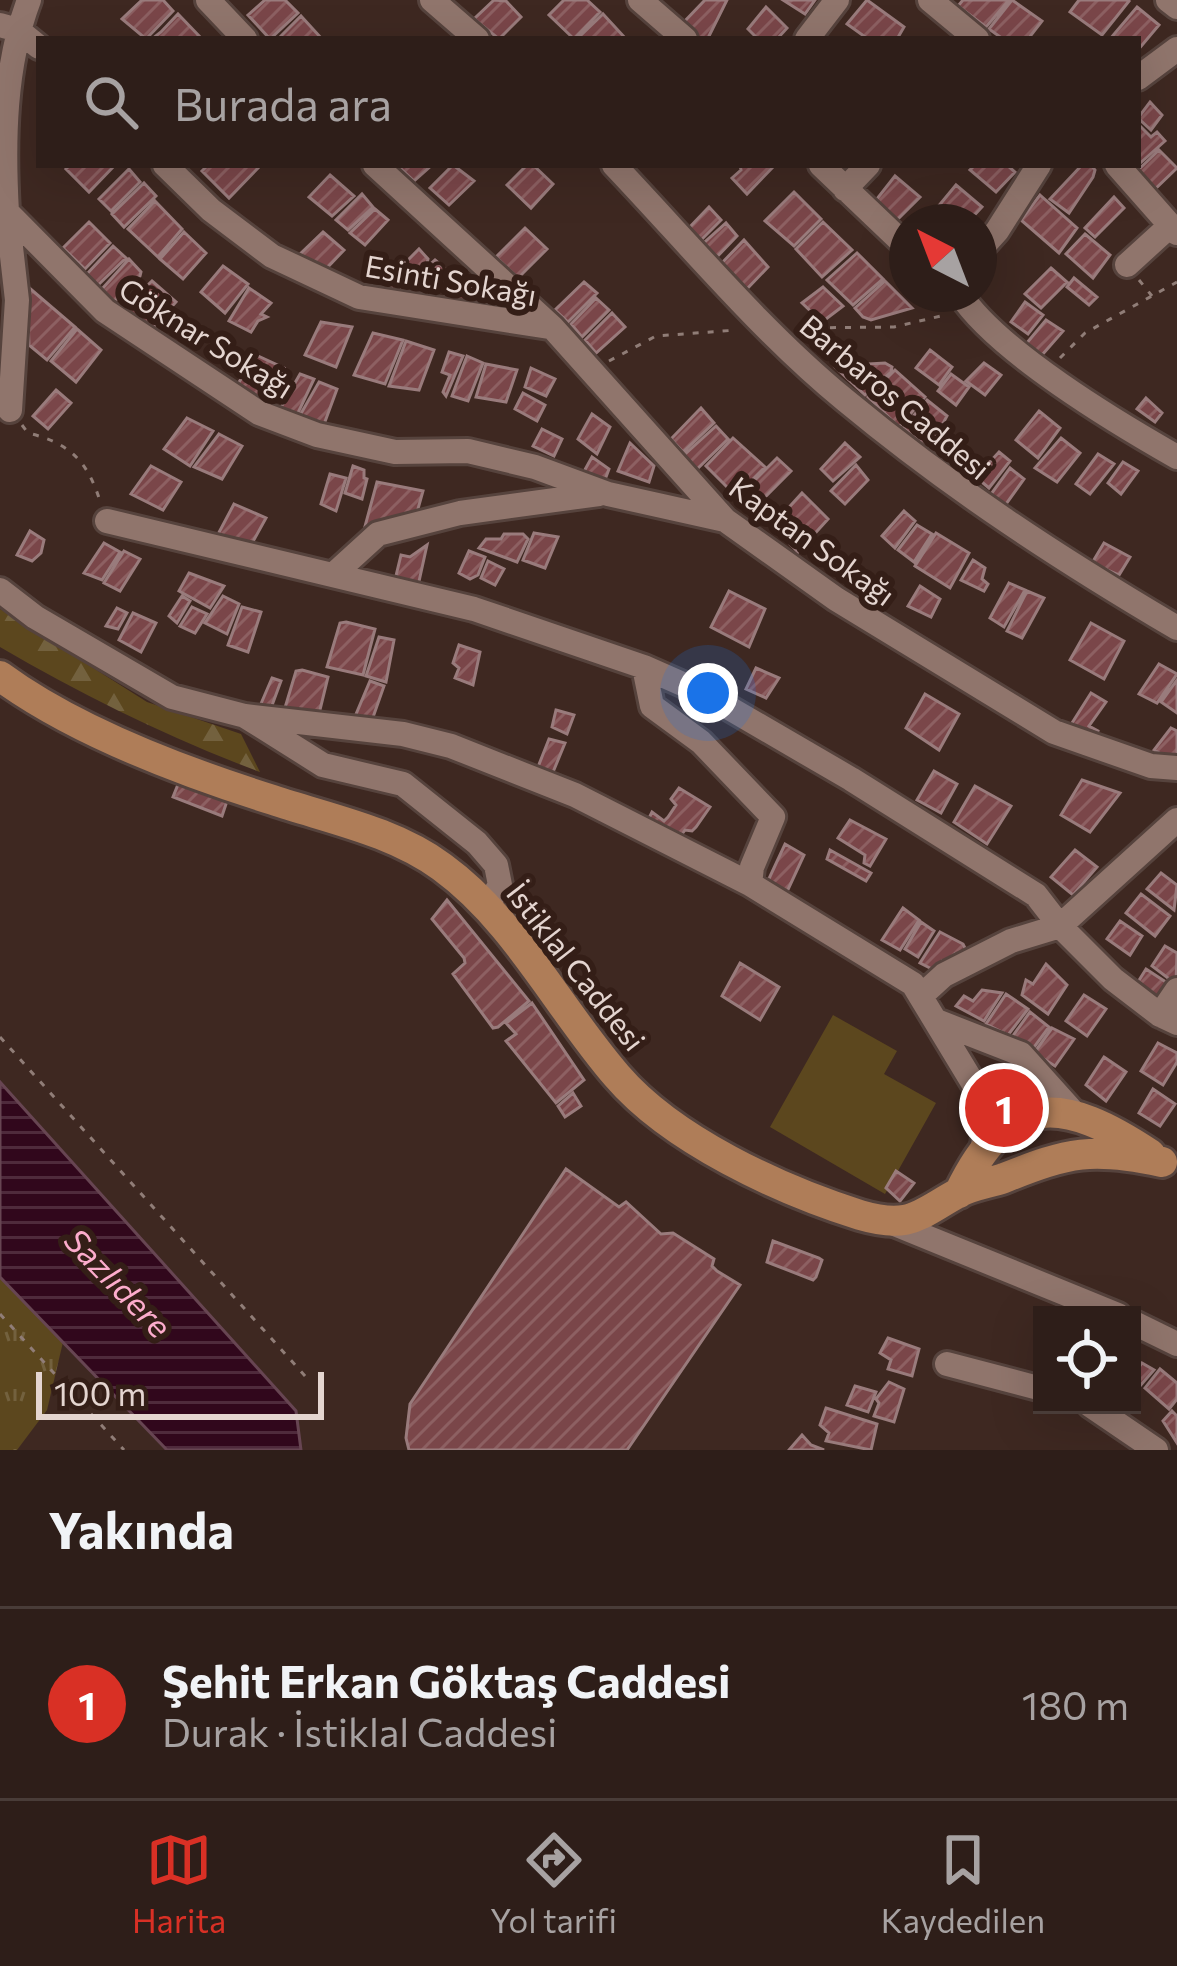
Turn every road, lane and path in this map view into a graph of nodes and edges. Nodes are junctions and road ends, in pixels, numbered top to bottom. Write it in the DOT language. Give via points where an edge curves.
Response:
graph roads {
  1 [pos="29,0"];
  2 [pos="208,0"];
  3 [pos="432,0"];
  4 [pos="640,0"];
  5 [pos="837,0"];
  6 [pos="930,0"];
  7 [pos="1168,0"];
  8 [pos="1177,7"];
  9 [pos="9,27"];
  10 [pos="242,36"];
  11 [pos="474,36"];
  12 [pos="682,36"];
  13 [pos="809,36"];
  14 [pos="973,36"];
  15 [pos="36,45"];
  16 [pos="1177,49"];
  17 [pos="1141,76"];
  18 [pos="168,168"];
  19 [pos="378,168"];
  20 [pos="617,168"];
  21 [pos="824,168"];
  22 [pos="865,168"];
  23 [pos="1037,168"];
  24 [pos="1120,168"];
  25 [pos="845,189"];
  26 [pos="3,209"];
  27 [pos="1174,229"];
  28 [pos="889,230"];
  29 [pos="997,231"];
  30 [pos="1127,265"];
  31 [pos="1177,282"];
  32 [pos="937,312"];
  33 [pos="977,312"];
  34 [pos="552,327"];
  35 [pos="768,328"];
  36 [pos="591,371"];
  37 [pos="1047,372"];
  38 [pos="10,410"];
  39 [pos="1177,457"];
  40 [pos="608,494"];
  41 [pos="725,520"];
  42 [pos="107,521"];
  43 [pos="333,575"];
  44 [pos="0,590"];
  45 [pos="1173,624"];
  46 [pos="644,668"];
  47 [pos="0,676"];
  48 [pos="245,716"];
  49 [pos="1177,768"];
  50 [pos="1177,820"];
  51 [pos="750,884"];
  52 [pos="487,906"];
  53 [pos="1060,926"];
  54 [pos="1177,990"];
  55 [pos="921,996"];
  56 [pos="1168,1019"];
  57 [pos="938,1022"];
  58 [pos="0,1037"];
  59 [pos="1074,1113"];
  60 [pos="983,1146"];
  61 [pos="1071,1154"];
  62 [pos="1170,1166"];
  63 [pos="1005,1177"];
  64 [pos="959,1192"];
  65 [pos="887,1221"];
  66 [pos="1080,1306"];
  67 [pos="0,1314"];
  68 [pos="1141,1326"];
  69 [pos="1177,1344"];
  70 [pos="947,1364"];
  71 [pos="306,1377"];
  72 [pos="1033,1387"];
  73 [pos="1109,1414"];
  74 [pos="124,1450"];
  75 [pos="1156,1450"];
  1 -- 9 [label="street"];
  2 -- 10 [label="street"];
  3 -- 11 [label="street"];
  4 -- 12 [label="street"];
  5 -- 13 [label="street"];
  6 -- 14 [label="street"];
  7 -- 8 [label="street"];
  9 -- 15 [label="street"];
  9 -- 26 [label="street"];
  16 -- 17 [label="street"];
  18 -- 34 [label="street, Esinti Sokağı" via="272,256 359,297"];
  19 -- 34 [label="street, Kaptan Sokağı"];
  20 -- 35 [label="street, Barbaros Caddesi"];
  21 -- 25 [label="street"];
  22 -- 25 [label="street"];
  23 -- 29 [label="street"];
  24 -- 27 [label="street"];
  25 -- 28 [label="street"];
  26 -- 38 [label="street" via="17,300"];
  26 -- 40 [label="street, Göknar Sokağı" via="105,311 259,412 395,452 468,452 535,467"];
  27 -- 30 [label="street"];
  31 -- 37 [label="path" via="1085,333"];
  32 -- 35 [label="path" via="894,327"];
  33 -- 37 [label="street"];
  34 -- 36 [label="street, Kaptan Sokağı"];
  35 -- 36 [label="path" via="656,336"];
  35 -- 45 [label="street, Barbaros Caddesi" via="956,487"];
  36 -- 41 [label="street, Kaptan Sokağı"];
  37 -- 39 [label="street"];
  38 -- 42 [label="path" via="28,434 57,440 91,472"];
  40 -- 41 [label="street, Göknar Sokağı"];
  40 -- 43 [label="street" via="460,513 378,534"];
  41 -- 49 [label="street, Kaptan Sokağı" via="836,599 1054,732"];
  42 -- 43 [label="street"];
  43 -- 46 [label="street" via="474,609"];
  44 -- 48 [label="street" via="172,697"];
  46 -- 51 [label="street" via="652,706 701,742 773,818"];
  46 -- 53 [label="street" via="705,694 850,779 1036,895"];
  47 -- 52 [label="main road, İstiklal Caddesi" via="159,760 414,850"];
  48 -- 51 [label="street" via="452,746 575,795"];
  48 -- 52 [label="street" via="323,765 403,784 461,827 500,875"];
  50 -- 53 [label="street"];
  51 -- 55 [label="street" via="895,971"];
  52 -- 65 [label="main road, İstiklal Caddesi" via="620,1080 662,1115 753,1172"];
  53 -- 55 [label="street" via="944,975"];
  53 -- 56 [label="street"];
  54 -- 56 [label="street"];
  55 -- 57 [label="street"];
  57 -- 59 [label="street" via="1021,1054"];
  57 -- 60 [label="street" via="979,1093"];
  58 -- 71 [label="path"];
  59 -- 60 [label="main road" via="1011,1124"];
  59 -- 61 [label="main road" via="1083,1138"];
  59 -- 62 [label="main road"];
  60 -- 63 [label="main road" via="986,1167"];
  60 -- 64 [label="main road"];
  61 -- 62 [label="main road" via="1107,1151"];
  61 -- 63 [label="main road"];
  63 -- 64 [label="main road"];
  64 -- 65 [label="main road" via="911,1221"];
  65 -- 66 [label="street"];
  67 -- 74 [label="path"];
  68 -- 69 [label="street"];
  70 -- 72 [label="street"];
  73 -- 75 [label="street"];
}
